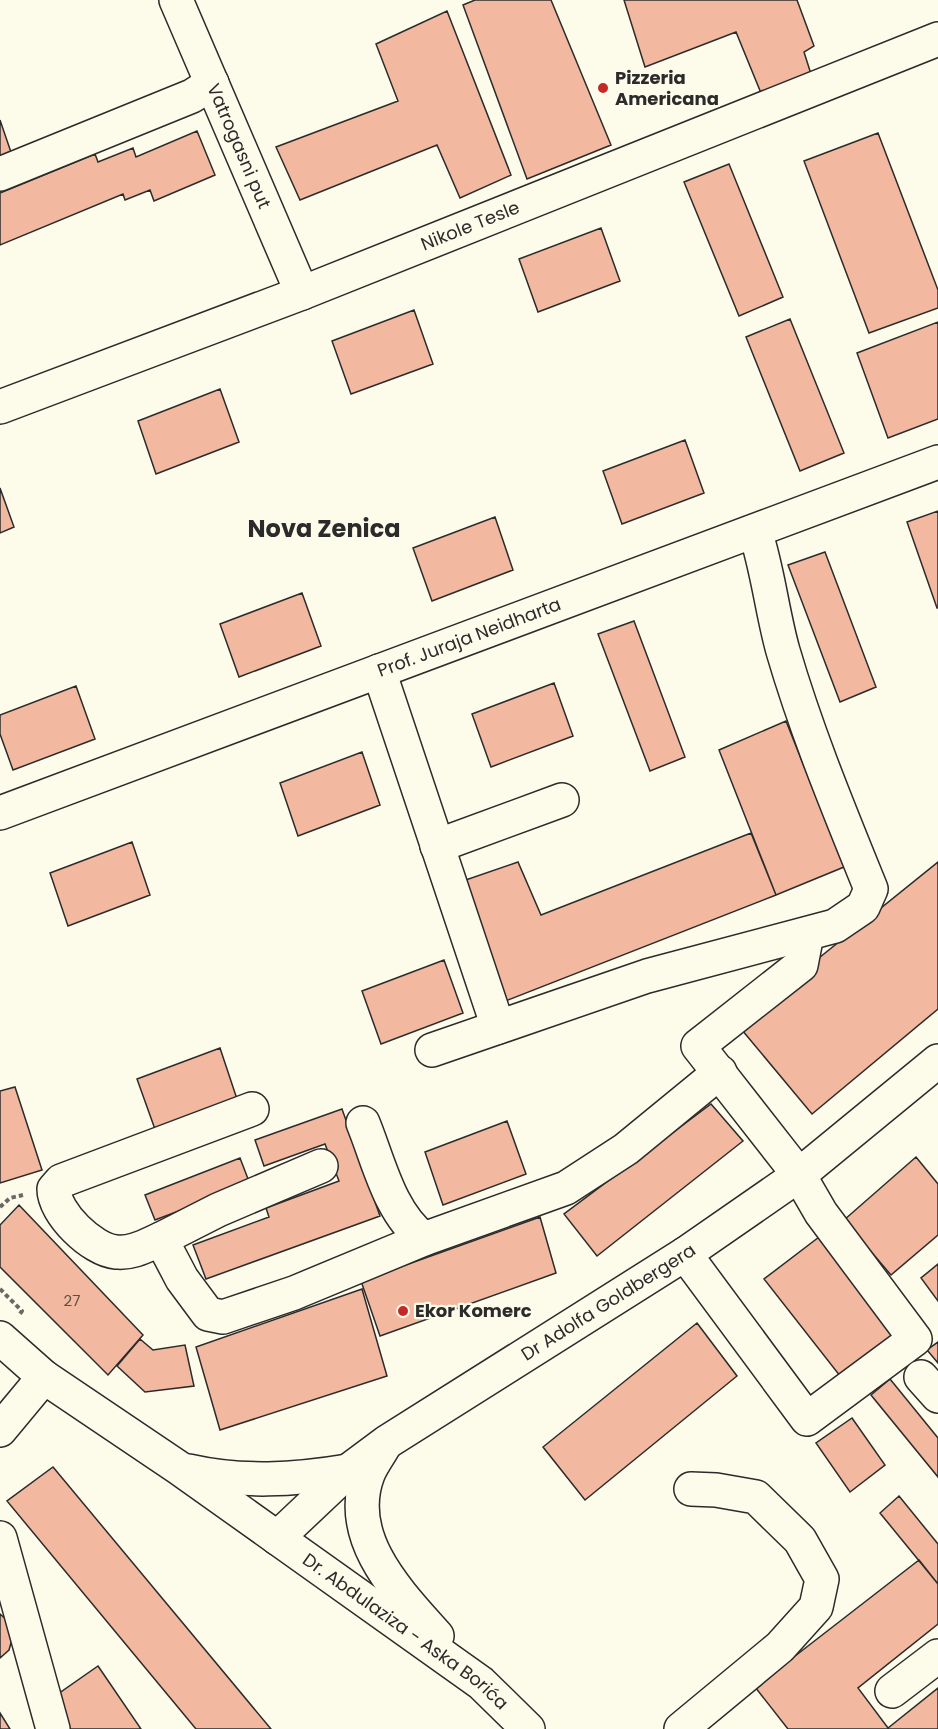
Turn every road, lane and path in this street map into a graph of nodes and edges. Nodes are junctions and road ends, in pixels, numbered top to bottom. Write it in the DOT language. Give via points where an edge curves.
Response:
graph roads {
  1 [pos="176,0"];
  2 [pos="938,39"];
  3 [pos="212,83"];
  4 [pos="0,174"];
  5 [pos="302,292"];
  6 [pos="0,407"];
  7 [pos="938,462"];
  8 [pos="754,531"];
  9 [pos="379,671"];
  10 [pos="562,800"];
  11 [pos="0,813"];
  12 [pos="437,846"];
  13 [pos="807,934"];
  14 [pos="498,1027"];
  15 [pos="432,1050"];
  16 [pos="938,1061"];
  17 [pos="720,1072"];
  18 [pos="252,1109"];
  19 [pos="363,1123"];
  20 [pos="321,1166"];
  21 [pos="799,1175"];
  22 [pos="161,1239"];
  23 [pos="424,1239"];
  24 [pos="685,1254"];
  25 [pos="0,1338"];
  26 [pos="44,1377"];
  27 [pos="0,1430"];
  28 [pos="387,1442"];
  29 [pos="179,1468"];
  30 [pos="348,1471"];
  31 [pos="691,1489"];
  32 [pos="0,1538"];
  33 [pos="277,1539"];
  34 [pos="938,1656"];
  35 [pos="481,1683"];
  36 [pos="892,1691"];
  37 [pos="53,1729"];
  38 [pos="528,1729"];
  39 [pos="681,1729"];
  1 -- 3 [label="street, Vatrogasni put"];
  2 -- 5 [label="street, Nikole Tesle"];
  3 -- 4 [label="street" via="192,96"];
  3 -- 5 [label="street, Vatrogasni put"];
  5 -- 6 [label="street, Nikole Tesle"];
  7 -- 8 [label="street, Prof. Juraja Neidharta"];
  8 -- 9 [label="street, Prof. Juraja Neidharta"];
  8 -- 13 [label="street" via="802,713 871,889 863,907 835,926"];
  9 -- 11 [label="street, Prof. Juraja Neidharta"];
  9 -- 12 [label="street"];
  10 -- 12 [label="street"];
  12 -- 14 [label="street"];
  13 -- 14 [label="street" via="646,976"];
  13 -- 17 [label="street" via="801,965 699,1046"];
  14 -- 15 [label="street"];
  16 -- 21 [label="street, Dr Adolfa Goldbergera"];
  17 -- 21 [label="street"];
  17 -- 23 [label="street" via="626,1149 566,1188"];
  18 -- 22 [label="street" via="61,1181 54,1189 54,1198 72,1224 94,1245 116,1252 139,1250"];
  19 -- 23 [label="street" via="395,1204 410,1228"];
  20 -- 22 [label="street"];
  21 -- 24 [label="street, Dr Adolfa Goldbergera"];
  21 -- 24 [label="street" via="821,1213 915,1340 807,1419"];
  22 -- 23 [label="street" via="182,1279 208,1314 223,1317 294,1293"];
  24 -- 28 [label="street, Dr Adolfa Goldbergera"];
  25 -- 26 [label="street"];
  26 -- 27 [label="street"];
  26 -- 29 [label="street"];
  28 -- 30 [label="street, Dr Adolfa Goldbergera"];
  28 -- 35 [label="street" via="368,1474 362,1515 366,1537 382,1568 408,1602"];
  29 -- 30 [label="street" via="214,1477 263,1480"];
  29 -- 33 [label="street, Dr. Abdulaziza - Aska Borića"];
  30 -- 33 [label="street, Dr Adolfa Goldbergera"];
  31 -- 39 [label="street" via="756,1497 800,1540 822,1580 816,1607 780,1647"];
  32 -- 37 [label="street"];
  33 -- 35 [label="street, Dr. Abdulaziza - Aska Borića"];
  34 -- 36 [label="street"];
  35 -- 38 [label="street, Dr. Abdulaziza - Aska Borića"];
}
